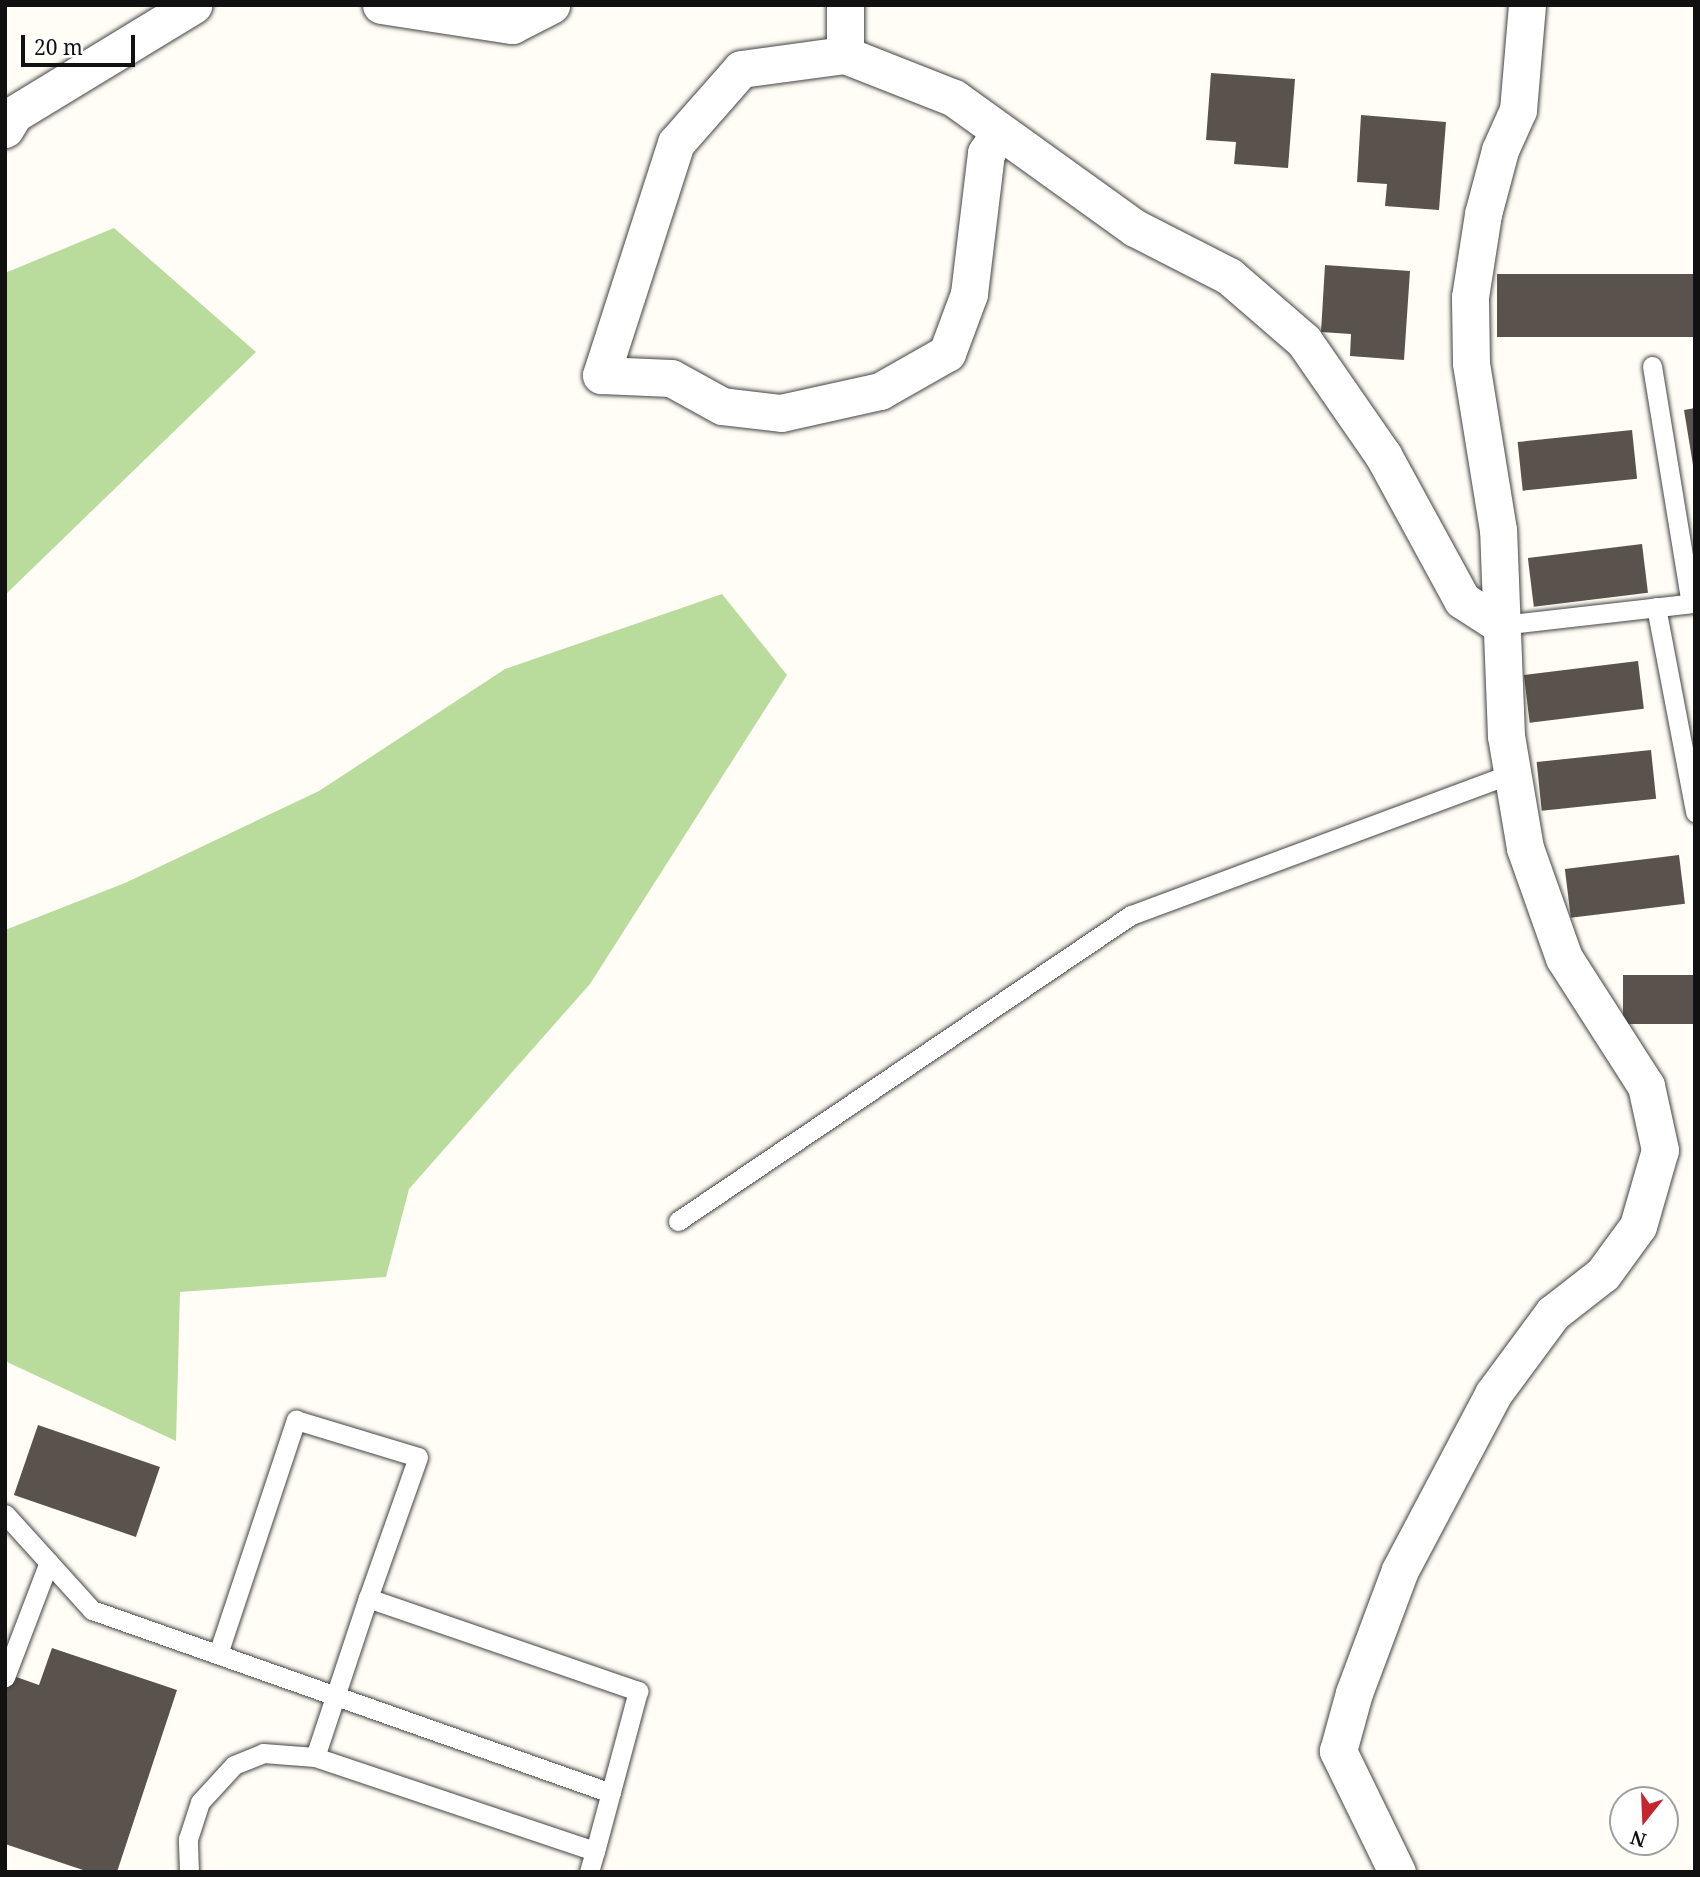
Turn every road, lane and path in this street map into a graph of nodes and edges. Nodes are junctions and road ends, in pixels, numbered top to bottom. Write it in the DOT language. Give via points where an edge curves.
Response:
graph roads {
  1 [pos="193,5"];
  2 [pos="381,5"];
  3 [pos="551,5"];
  4 [pos="845,5"];
  5 [pos="1527,5"];
  6 [pos="845,55"];
  7 [pos="5,129"];
  8 [pos="1000,132"];
  9 [pos="1653,366"];
  10 [pos="1693,603"];
  11 [pos="1656,607"];
  12 [pos="1500,625"];
  13 [pos="1513,773"];
  14 [pos="1695,812"];
  15 [pos="678,1221"];
  16 [pos="5,1514"];
  17 [pos="49,1562"];
  18 [pos="368,1598"];
  19 [pos="218,1654"];
  20 [pos="5,1677"];
  21 [pos="335,1696"];
  22 [pos="315,1757"];
  23 [pos="611,1794"];
  24 [pos="595,1851"];
  25 [pos="189,1872"];
  26 [pos="589,1872"];
  27 [pos="1397,1872"];
  1 -- 7 [label="street" via="14,114"];
  2 -- 3 [label="street" via="512,25"];
  4 -- 6 [label="street"];
  5 -- 12 [label="street" via="1518,110 1500,150 1483,214 1470,297 1471,363 1498,530"];
  6 -- 8 [label="street" via="954,98"];
  6 -- 8 [label="street" via="741,69 676,144 601,375 671,378 722,406 780,413 880,391 947,353 969,293 986,153"];
  8 -- 12 [label="street" via="1135,228 1229,276 1304,341 1383,455 1462,600"];
  9 -- 10 [label="lane"];
  10 -- 11 [label="lane"];
  11 -- 12 [label="lane"];
  11 -- 14 [label="lane"];
  12 -- 13 [label="street"];
  13 -- 15 [label="lane" via="1131,915"];
  13 -- 27 [label="street" via="1525,848 1564,958 1646,1086 1660,1150 1638,1226 1603,1275 1552,1313 1493,1394 1400,1570 1354,1693 1338,1751"];
  16 -- 17 [label="lane"];
  17 -- 19 [label="lane" via="92,1610"];
  17 -- 20 [label="lane"];
  18 -- 19 [label="lane" via="418,1457 296,1420"];
  18 -- 21 [label="lane"];
  18 -- 23 [label="lane" via="638,1691"];
  19 -- 21 [label="lane"];
  21 -- 22 [label="lane"];
  21 -- 23 [label="lane"];
  22 -- 24 [label="lane"];
  22 -- 25 [label="lane" via="263,1753 245,1758 222,1775 193,1819"];
  23 -- 24 [label="lane"];
  24 -- 26 [label="lane"];
}
